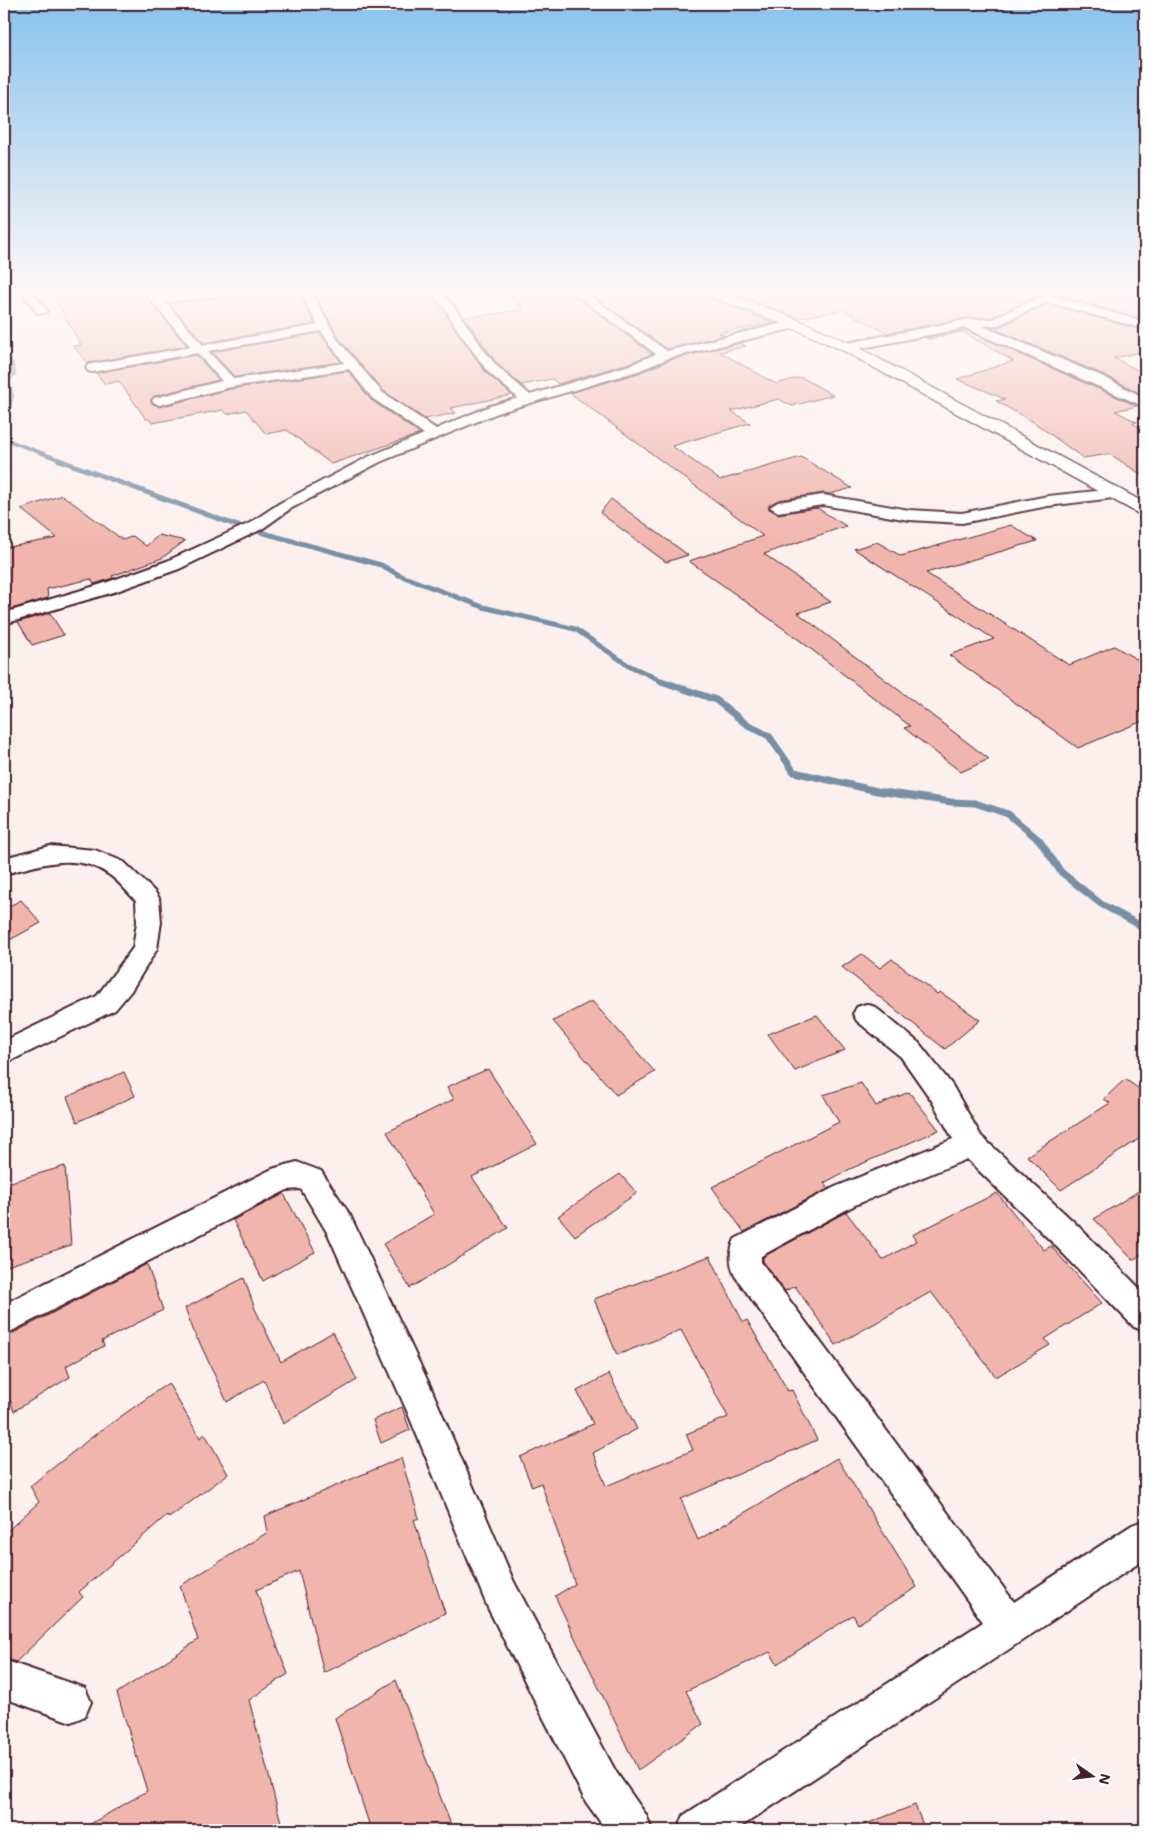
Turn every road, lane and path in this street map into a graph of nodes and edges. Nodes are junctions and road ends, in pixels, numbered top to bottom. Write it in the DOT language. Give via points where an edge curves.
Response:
graph roads {
  1 [pos="226,378"];
  2 [pos="263,378"];
  3 [pos="364,378"];
  4 [pos="503,378"];
  5 [pos="601,378"];
  6 [pos="903,378"];
  7 [pos="1092,378"];
  8 [pos="231,382"];
  9 [pos="527,399"];
  10 [pos="159,401"];
  11 [pos="1145,403"];
  12 [pos="434,434"];
  13 [pos="1116,494"];
  14 [pos="778,507"];
  15 [pos="1145,510"];
  16 [pos="4,619"];
  17 [pos="4,866"];
  18 [pos="866,1014"];
  19 [pos="4,1053"];
  20 [pos="972,1145"];
  21 [pos="1145,1316"];
  22 [pos="4,1320"];
  23 [pos="1145,1538"];
  24 [pos="1010,1628"];
  25 [pos="4,1679"];
  26 [pos="71,1702"];
  27 [pos="631,1830"];
  28 [pos="699,1830"];
  1 -- 8 [label="street"];
  2 -- 8 [label="street"];
  3 -- 12 [label="street" via="377,395"];
  4 -- 9 [label="street"];
  5 -- 9 [label="street"];
  6 -- 13 [label="main road"];
  7 -- 11 [label="street"];
  8 -- 10 [label="street"];
  9 -- 12 [label="street"];
  12 -- 16 [label="street" via="310,492 236,536 143,577"];
  13 -- 14 [label="street" via="1048,501 1016,510 962,518 909,515 823,500"];
  13 -- 15 [label="main road"];
  17 -- 19 [label="street" via="50,854 87,855 116,868 147,898 149,922 145,948 106,1004"];
  18 -- 20 [label="street" via="910,1050 942,1093"];
  20 -- 21 [label="street"];
  20 -- 24 [label="street" via="845,1196 746,1249 746,1266"];
  22 -- 27 [label="street" via="282,1178 297,1175 311,1180 339,1225 419,1400 501,1595 601,1787"];
  23 -- 24 [label="street"];
  24 -- 28 [label="street"];
  25 -- 26 [label="street"];
}
